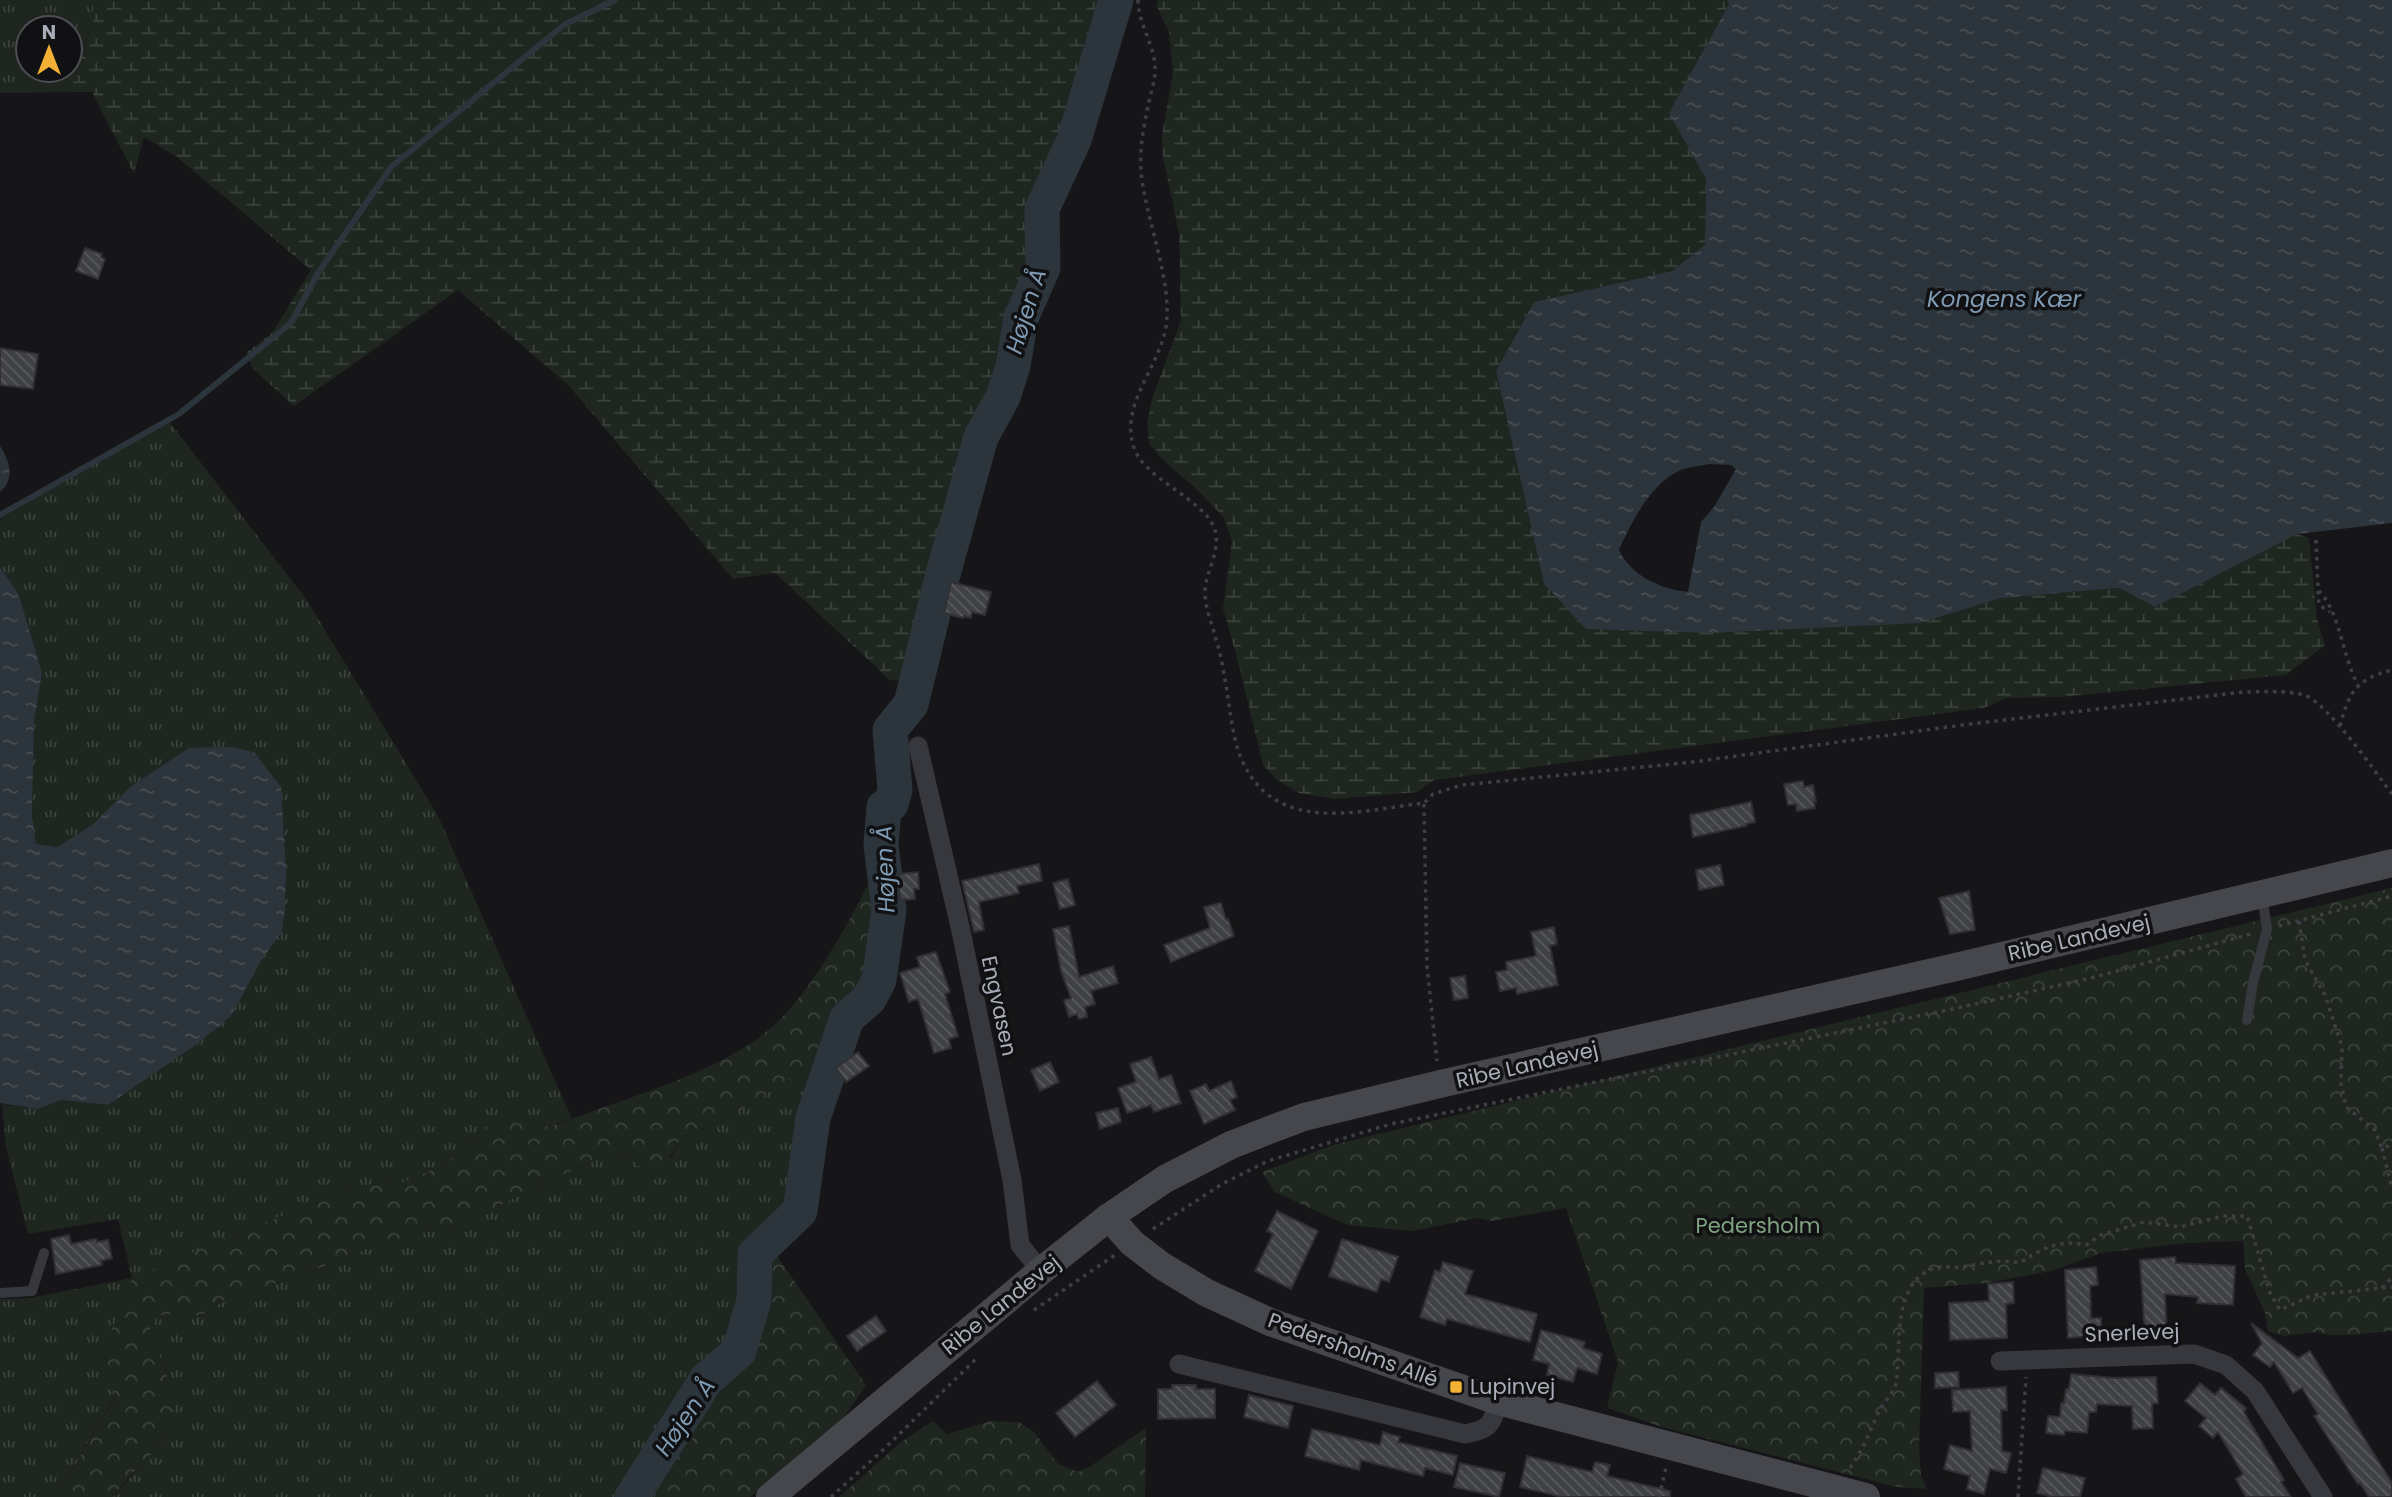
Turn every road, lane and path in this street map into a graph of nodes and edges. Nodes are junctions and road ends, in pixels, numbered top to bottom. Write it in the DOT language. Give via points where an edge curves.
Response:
graph roads {
  1 [pos="1138,0"];
  2 [pos="2316,540"];
  3 [pos="2318,590"];
  4 [pos="2332,613"];
  5 [pos="2392,670"];
  6 [pos="2358,685"];
  7 [pos="2340,726"];
  8 [pos="918,746"];
  9 [pos="2392,794"];
  10 [pos="1424,803"];
  11 [pos="2392,863"];
  12 [pos="2262,895"];
  13 [pos="2392,895"];
  14 [pos="2299,921"];
  15 [pos="2267,929"];
  16 [pos="2247,1020"];
  17 [pos="1440,1084"];
  18 [pos="2392,1145"];
  19 [pos="2382,1148"];
  20 [pos="2392,1188"];
  21 [pos="1109,1217"];
  22 [pos="1132,1243"];
  23 [pos="44,1253"];
  24 [pos="1041,1271"];
  25 [pos="2392,1277"];
  26 [pos="2392,1287"];
  27 [pos="2382,1289"];
  28 [pos="0,1293"];
  29 [pos="1029,1313"];
  30 [pos="978,1357"];
  31 [pos="2026,1359"];
  32 [pos="2000,1361"];
  33 [pos="1179,1363"];
  34 [pos="1498,1401"];
  35 [pos="1671,1446"];
  36 [pos="1836,1489"];
  37 [pos="770,1497"];
  38 [pos="831,1497"];
  39 [pos="1659,1497"];
  40 [pos="1866,1497"];
  41 [pos="2018,1497"];
  42 [pos="2323,1497"];
  1 -- 10 [label="path" via="1156,73 1142,135 1141,171 1165,288 1166,327 1130,424 1134,449 1145,465 1203,513 1215,529 1216,552 1205,591 1241,757 1271,798 1296,810 1331,814"];
  2 -- 3 [label="path"];
  3 -- 4 [label="path" via="2329,600"];
  3 -- 4 [label="path" via="2319,605"];
  4 -- 6 [label="path"];
  5 -- 6 [label="path"];
  6 -- 7 [label="path" via="2347,699"];
  7 -- 9 [label="path"];
  7 -- 10 [label="path" via="2307,696 2243,692 1962,724 1693,762 1462,785 1433,794"];
  8 -- 24 [label="street, Engvasen" via="1012,1180 1020,1245"];
  10 -- 17 [label="path" via="1427,966"];
  11 -- 12 [label="main road, Ribe Landevej"];
  12 -- 15 [label="lane"];
  12 -- 17 [label="main road, Ribe Landevej"];
  13 -- 14 [label="path"];
  14 -- 15 [label="path"];
  14 -- 19 [label="path" via="2305,960 2325,995 2342,1047 2346,1107 2374,1129"];
  15 -- 16 [label="lane"];
  15 -- 22 [label="path" via="2091,978 1975,1004 1391,1124 1268,1161 1222,1184"];
  17 -- 21 [label="main road, Ribe Landevej" via="1304,1117 1231,1145"];
  18 -- 19 [label="path"];
  19 -- 20 [label="path"];
  21 -- 22 [label="main road, Pedersholms Allé"];
  21 -- 24 [label="main road, Ribe Landevej"];
  22 -- 29 [label="path"];
  22 -- 34 [label="main road, Pedersholms Allé" via="1208,1293 1270,1321"];
  23 -- 28 [label="lane" via="32,1291"];
  24 -- 37 [label="main road, Ribe Landevej"];
  25 -- 27 [label="path"];
  26 -- 27 [label="path"];
  27 -- 36 [label="path" via="2314,1295 2280,1310 2270,1293 2247,1216 2222,1216 2180,1227 2144,1222 2101,1235 2086,1245 2060,1242 2020,1262 1936,1267 1920,1276 1907,1295 1900,1316 1896,1386"];
  30 -- 38 [label="path"];
  31 -- 32 [label="street, Snerlevej"];
  31 -- 41 [label="path"];
  31 -- 42 [label="street, Snerlevej" via="2194,1354 2226,1365 2255,1391"];
  33 -- 34 [label="street" via="1465,1434 1481,1431 1492,1422"];
  34 -- 35 [label="main road, Pedersholms Allé"];
  35 -- 36 [label="main road, Pedersholms Allé"];
  35 -- 39 [label="path"];
  36 -- 40 [label="main road, Pedersholms Allé"];
}
